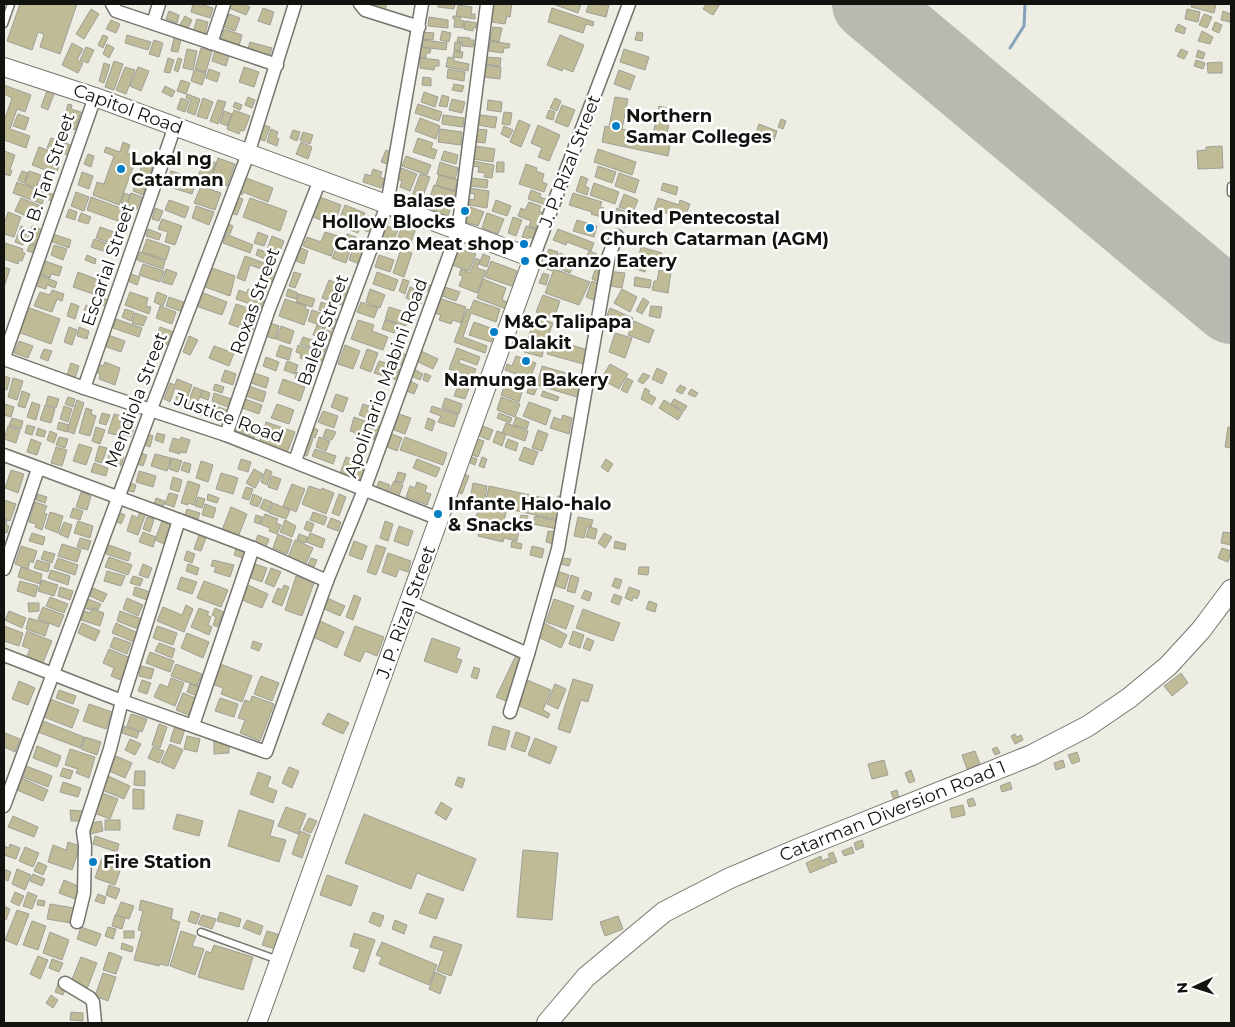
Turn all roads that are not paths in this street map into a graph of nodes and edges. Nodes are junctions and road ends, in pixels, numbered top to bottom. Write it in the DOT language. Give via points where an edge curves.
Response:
graph roads {
  1 [pos="12,4"];
  2 [pos="112,4"];
  3 [pos="159,4"];
  4 [pos="224,4"];
  5 [pos="295,4"];
  6 [pos="360,4"];
  7 [pos="422,4"];
  8 [pos="487,4"];
  9 [pos="629,4"];
  10 [pos="153,23"];
  11 [pos="4,24"];
  12 [pos="419,27"];
  13 [pos="211,43"];
  14 [pos="277,66"];
  15 [pos="4,69"];
  16 [pos="94,97"];
  17 [pos="174,126"];
  18 [pos="248,154"];
  19 [pos="320,180"];
  20 [pos="1231,186"];
  21 [pos="1231,193"];
  22 [pos="387,205"];
  23 [pos="458,231"];
  24 [pos="617,236"];
  25 [pos="533,258"];
  26 [pos="4,358"];
  27 [pos="84,388"];
  28 [pos="151,409"];
  29 [pos="226,435"];
  30 [pos="4,455"];
  31 [pos="295,461"];
  32 [pos="38,469"];
  33 [pos="364,490"];
  34 [pos="118,497"];
  35 [pos="439,519"];
  36 [pos="179,520"];
  37 [pos="253,548"];
  38 [pos="4,569"];
  39 [pos="327,581"];
  40 [pos="1231,590"];
  41 [pos="410,602"];
  42 [pos="528,654"];
  43 [pos="4,655"];
  44 [pos="53,675"];
  45 [pos="122,701"];
  46 [pos="510,712"];
  47 [pos="193,725"];
  48 [pos="4,806"];
  49 [pos="78,922"];
  50 [pos="202,932"];
  51 [pos="280,960"];
  52 [pos="65,983"];
  53 [pos="95,1023"];
  54 [pos="257,1023"];
  55 [pos="547,1023"];
  1 -- 11 [label="lane"];
  2 -- 10 [label="street" via="116,11"];
  3 -- 10 [label="street"];
  4 -- 13 [label="street"];
  5 -- 14 [label="street, Mendiola Street"];
  6 -- 12 [label="street" via="364,10"];
  7 -- 12 [label="street, Balete Street"];
  8 -- 23 [label="street, Apolinario Mabini Road"];
  9 -- 25 [label="street, J. P. Rizal Street"];
  10 -- 13 [label="street"];
  12 -- 22 [label="street, Balete Street"];
  13 -- 14 [label="street"];
  14 -- 18 [label="street, Mendiola Street"];
  15 -- 16 [label="street, Capitol Road"];
  16 -- 17 [label="street, Capitol Road"];
  16 -- 26 [label="street, G. B. Tan Street"];
  17 -- 18 [label="street, Capitol Road"];
  17 -- 27 [label="street, Escarial Street"];
  18 -- 19 [label="street, Capitol Road"];
  18 -- 28 [label="street, Mendiola Street"];
  19 -- 22 [label="street, Capitol Road"];
  19 -- 29 [label="street, Roxas Street" via="269,309"];
  20 -- 21 [label="lane"];
  22 -- 23 [label="street, Capitol Road"];
  22 -- 31 [label="street, Balete Street"];
  23 -- 25 [label="street, Capitol Road"];
  23 -- 33 [label="street, Apolinario Mabini Road"];
  24 -- 42 [label="street" via="609,255 558,549"];
  25 -- 35 [label="street, J. P. Rizal Street"];
  26 -- 27 [label="street, Justice Road"];
  27 -- 28 [label="street, Justice Road"];
  28 -- 29 [label="street, Justice Road"];
  28 -- 34 [label="street, Mendiola Street"];
  29 -- 31 [label="street, Justice Road"];
  30 -- 32 [label="street"];
  31 -- 33 [label="street, Justice Road"];
  32 -- 34 [label="street"];
  32 -- 38 [label="street"];
  33 -- 35 [label="street, Justice Road"];
  33 -- 39 [label="street, Apolinario Mabini Road"];
  34 -- 36 [label="street"];
  34 -- 44 [label="street, Mendiola Street"];
  35 -- 41 [label="street, J. P. Rizal Street"];
  36 -- 37 [label="street"];
  36 -- 45 [label="street"];
  37 -- 39 [label="street"];
  37 -- 47 [label="street"];
  39 -- 47 [label="street, Apolinario Mabini Road" via="266,752"];
  40 -- 55 [label="main road, Catarman Diversion Road 1" via="1202,630 1168,666 1088,726 1032,755 730,878 664,912 586,977"];
  41 -- 42 [label="street"];
  41 -- 51 [label="street, J. P. Rizal Street"];
  42 -- 46 [label="street"];
  43 -- 44 [label="street"];
  44 -- 45 [label="street"];
  44 -- 48 [label="street, Mendiola Street"];
  45 -- 47 [label="street"];
  45 -- 49 [label="street" via="83,831 84,893"];
  50 -- 51 [label="lane"];
  51 -- 54 [label="street, J. P. Rizal Street"];
  52 -- 53 [label="street" via="93,1002"];
}
